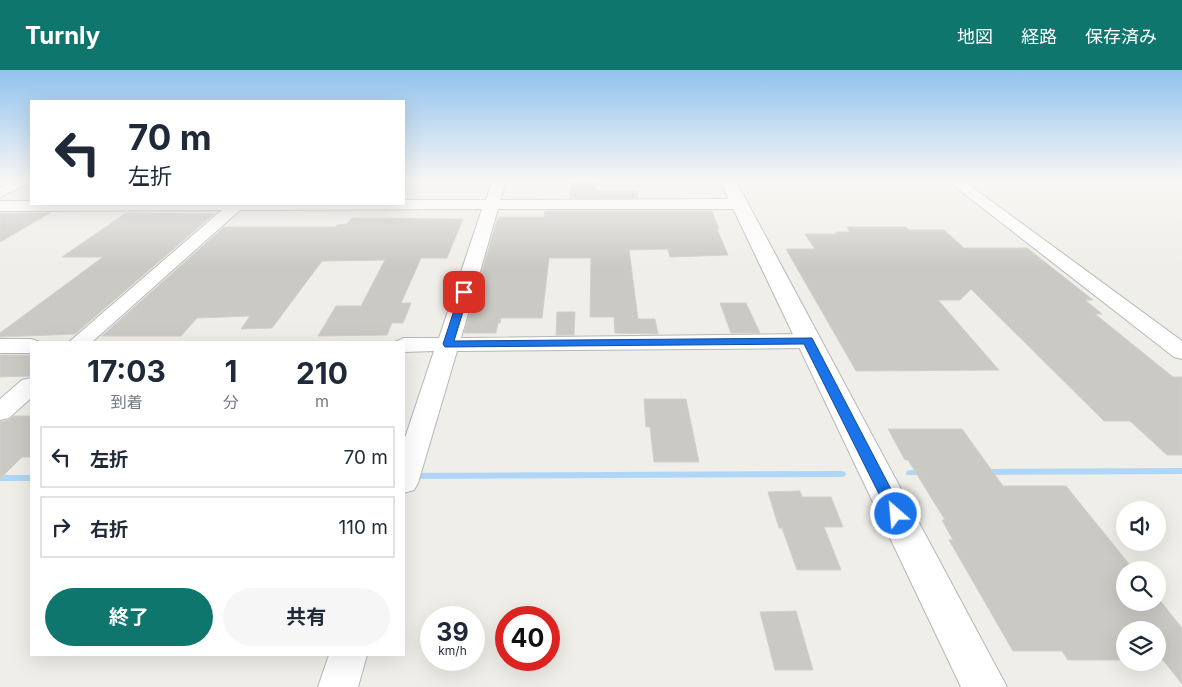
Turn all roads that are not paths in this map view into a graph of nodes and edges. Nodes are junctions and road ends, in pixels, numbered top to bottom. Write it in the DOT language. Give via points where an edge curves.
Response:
graph roads {
  1 [pos="230,210"];
  2 [pos="489,210"];
  3 [pos="741,210"];
  4 [pos="993,210"];
  5 [pos="808,340"];
  6 [pos="81,341"];
  7 [pos="405,344"];
  8 [pos="448,344"];
  9 [pos="0,346"];
  10 [pos="30,346"];
  11 [pos="1182,352"];
  12 [pos="30,386"];
  13 [pos="0,412"];
  14 [pos="406,476"];
  15 [pos="348,656"];
  16 [pos="338,687"];
  17 [pos="984,687"];
  1 -- 6 [label="street"];
  2 -- 8 [label="street"];
  3 -- 5 [label="street"];
  4 -- 11 [label="street"];
  5 -- 8 [label="street"];
  5 -- 17 [label="street"];
  7 -- 8 [label="street"];
  8 -- 14 [label="street"];
  9 -- 10 [label="street"];
  12 -- 13 [label="street"];
  15 -- 16 [label="street"];
}
